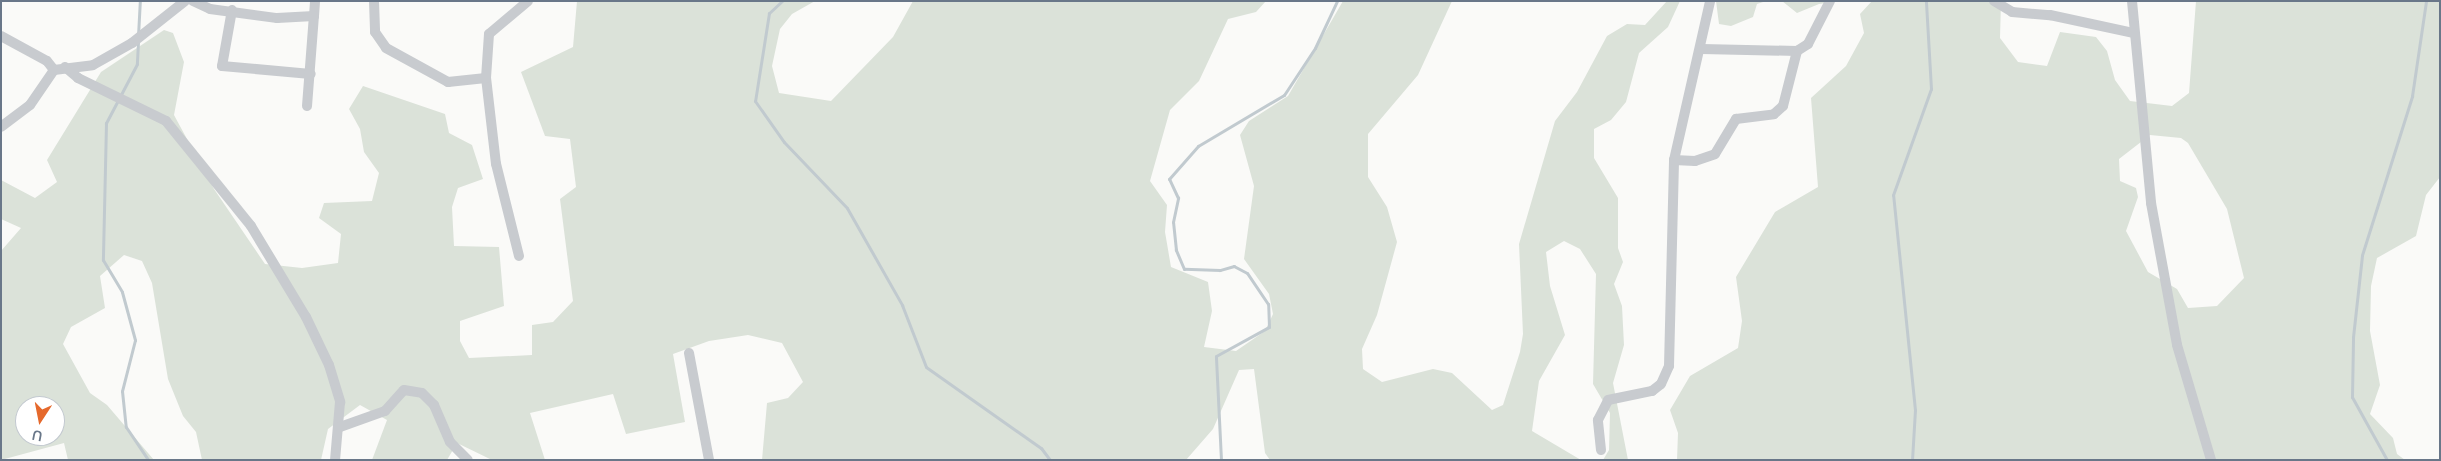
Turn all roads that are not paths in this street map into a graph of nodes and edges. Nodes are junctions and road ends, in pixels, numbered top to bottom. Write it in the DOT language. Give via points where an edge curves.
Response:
graph roads {
  1 [pos="185,1"];
  2 [pos="193,1"];
  3 [pos="315,1"];
  4 [pos="374,1"];
  5 [pos="528,1"];
  6 [pos="1710,1"];
  7 [pos="1830,1"];
  8 [pos="1994,1"];
  9 [pos="2132,1"];
  10 [pos="211,5"];
  11 [pos="232,10"];
  12 [pos="314,16"];
  13 [pos="2134,33"];
  14 [pos="1,36"];
  15 [pos="1702,49"];
  16 [pos="1798,51"];
  17 [pos="65,67"];
  18 [pos="54,70"];
  19 [pos="311,74"];
  20 [pos="486,78"];
  21 [pos="307,106"];
  22 [pos="1,127"];
  23 [pos="1674,160"];
  24 [pos="519,256"];
  25 [pos="689,353"];
  26 [pos="340,427"];
  27 [pos="1601,450"];
  28 [pos="335,460"];
  29 [pos="468,460"];
  30 [pos="709,460"];
  31 [pos="2212,460"];
  1 -- 17 [label="street" via="132,43 93,65"];
  2 -- 10 [label="street"];
  3 -- 12 [label="street"];
  4 -- 20 [label="street" via="375,32 386,48 448,82"];
  5 -- 20 [label="street" via="489,34"];
  6 -- 15 [label="street"];
  7 -- 16 [label="street" via="1808,44"];
  8 -- 13 [label="street" via="2012,12 2050,15"];
  9 -- 13 [label="street"];
  10 -- 11 [label="street"];
  11 -- 12 [label="street" via="260,18"];
  11 -- 19 [label="street" via="222,66"];
  12 -- 19 [label="street"];
  13 -- 31 [label="street" via="2151,203 2172,318"];
  14 -- 18 [label="street" via="47,61"];
  15 -- 16 [label="street"];
  15 -- 23 [label="street" via="1683,108"];
  16 -- 23 [label="street" via="1778,110 1736,119 1715,154 1695,161"];
  17 -- 18 [label="street"];
  17 -- 26 [label="street" via="78,78 107,89 166,122 274,260 329,365 340,402"];
  18 -- 22 [label="street" via="30,105"];
  19 -- 21 [label="street"];
  20 -- 24 [label="street" via="496,164"];
  23 -- 27 [label="street" via="1669,366 1661,384 1652,391 1608,400 1598,420"];
  25 -- 30 [label="street"];
  26 -- 28 [label="street"];
  26 -- 29 [label="street" via="385,411 404,390 422,393 434,404 450,442"];
}
